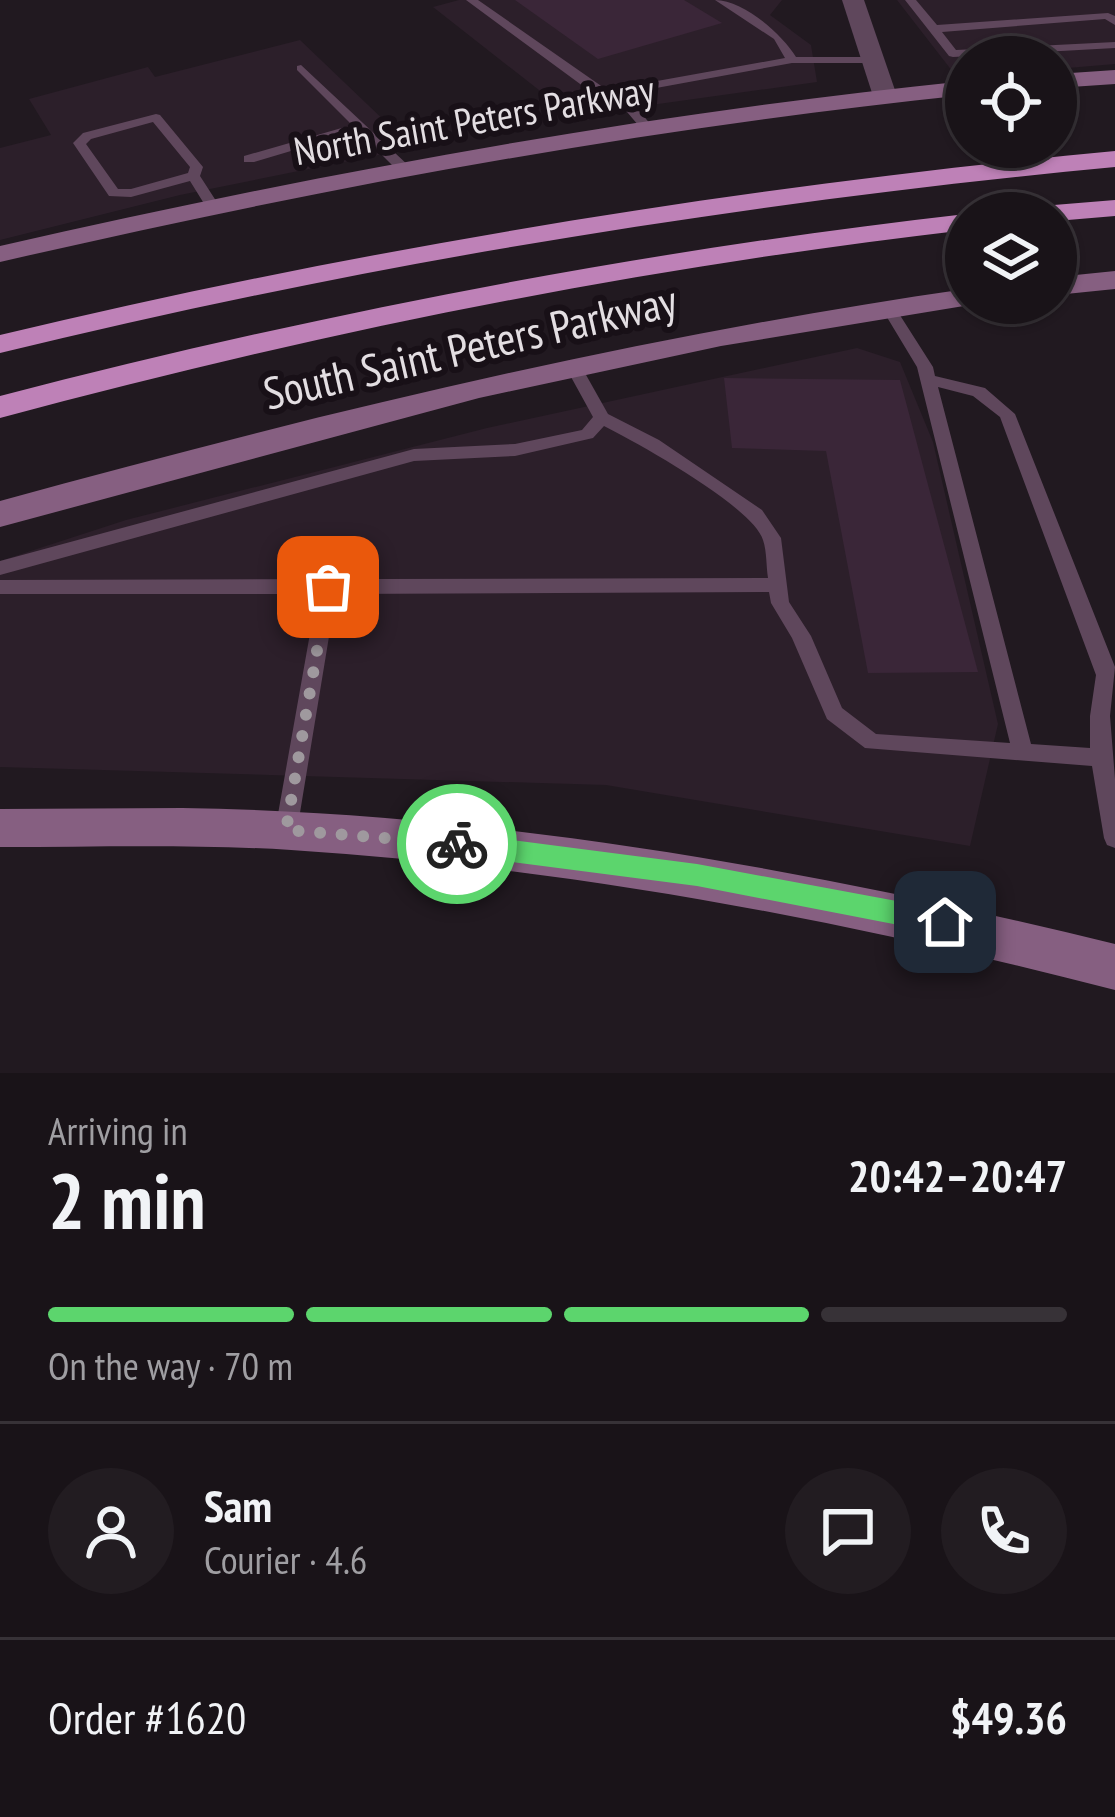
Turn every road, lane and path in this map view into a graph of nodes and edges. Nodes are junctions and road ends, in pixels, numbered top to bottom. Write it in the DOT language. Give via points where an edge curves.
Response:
graph roads {
  1 [pos="471,0"];
  2 [pos="720,0"];
  3 [pos="853,0"];
  4 [pos="910,0"];
  5 [pos="1093,0"];
  6 [pos="1113,18"];
  7 [pos="934,29"];
  8 [pos="1115,45"];
  9 [pos="874,60"];
  10 [pos="792,61"];
  11 [pos="301,68"];
  12 [pos="1115,76"];
  13 [pos="1077,79"];
  14 [pos="945,90"];
  15 [pos="605,94"];
  16 [pos="884,96"];
  17 [pos="361,126"];
  18 [pos="649,129"];
  19 [pos="249,159"];
  20 [pos="1112,159"];
  21 [pos="405,170"];
  22 [pos="193,176"];
  23 [pos="213,207"];
  24 [pos="1115,208"];
  25 [pos="1077,211"];
  26 [pos="945,225"];
  27 [pos="0,254"];
  28 [pos="1115,280"];
  29 [pos="1077,284"];
  30 [pos="945,301"];
  31 [pos="889,309"];
  32 [pos="0,344"];
  33 [pos="573,366"];
  34 [pos="928,379"];
  35 [pos="0,407"];
  36 [pos="602,418"];
  37 [pos="0,514"];
  38 [pos="0,568"];
  39 [pos="777,585"];
  40 [pos="0,587"];
  41 [pos="328,587"];
  42 [pos="1111,675"];
  43 [pos="1022,751"];
  44 [pos="1100,758"];
  45 [pos="0,828"];
  46 [pos="286,830"];
  47 [pos="1115,837"];
  48 [pos="1115,967"];
  1 -- 15 [label="lane"];
  2 -- 10 [label="lane" via="778,37"];
  3 -- 9 [label="street"];
  4 -- 7 [label="lane"];
  5 -- 6 [label="lane"];
  6 -- 7 [label="lane"];
  7 -- 8 [label="lane" via="953,54"];
  9 -- 10 [label="lane"];
  9 -- 16 [label="street"];
  10 -- 15 [label="lane"];
  11 -- 17 [label="lane"];
  12 -- 13 [label="main road"];
  14 -- 16 [label="main road, North Saint Peters Parkway"];
  15 -- 18 [label="lane" via="626,103"];
  16 -- 18 [label="main road, North Saint Peters Parkway"];
  17 -- 19 [label="lane"];
  17 -- 21 [label="lane"];
  18 -- 21 [label="main road, North Saint Peters Parkway"];
  20 -- 32 [label="highway" via="829,187 544,228"];
  21 -- 23 [label="main road, North Saint Peters Parkway"];
  22 -- 22 [label="lane" via="197,167 156,118 79,143 114,193"];
  22 -- 23 [label="lane"];
  23 -- 27 [label="main road, North Saint Peters Parkway"];
  24 -- 25 [label="highway"];
  26 -- 35 [label="highway" via="479,295"];
  28 -- 29 [label="main road"];
  30 -- 31 [label="main road, South Saint Peters Parkway"];
  31 -- 33 [label="main road, South Saint Peters Parkway"];
  31 -- 34 [label="lane"];
  33 -- 36 [label="lane"];
  33 -- 37 [label="main road, South Saint Peters Parkway" via="286,433"];
  34 -- 42 [label="lane" via="979,392 1006,414"];
  34 -- 43 [label="lane"];
  36 -- 38 [label="lane" via="587,434 515,449 414,455"];
  36 -- 39 [label="lane" via="756,514 772,538"];
  39 -- 41 [label="lane"];
  39 -- 43 [label="lane" via="835,713 872,742"];
  40 -- 41 [label="lane"];
  41 -- 46 [label="lane"];
  42 -- 44 [label="lane" via="1101,694"];
  43 -- 44 [label="lane"];
  44 -- 47 [label="lane"];
  45 -- 46 [label="main road"];
  46 -- 48 [label="main road" via="612,862 782,889"];
}
